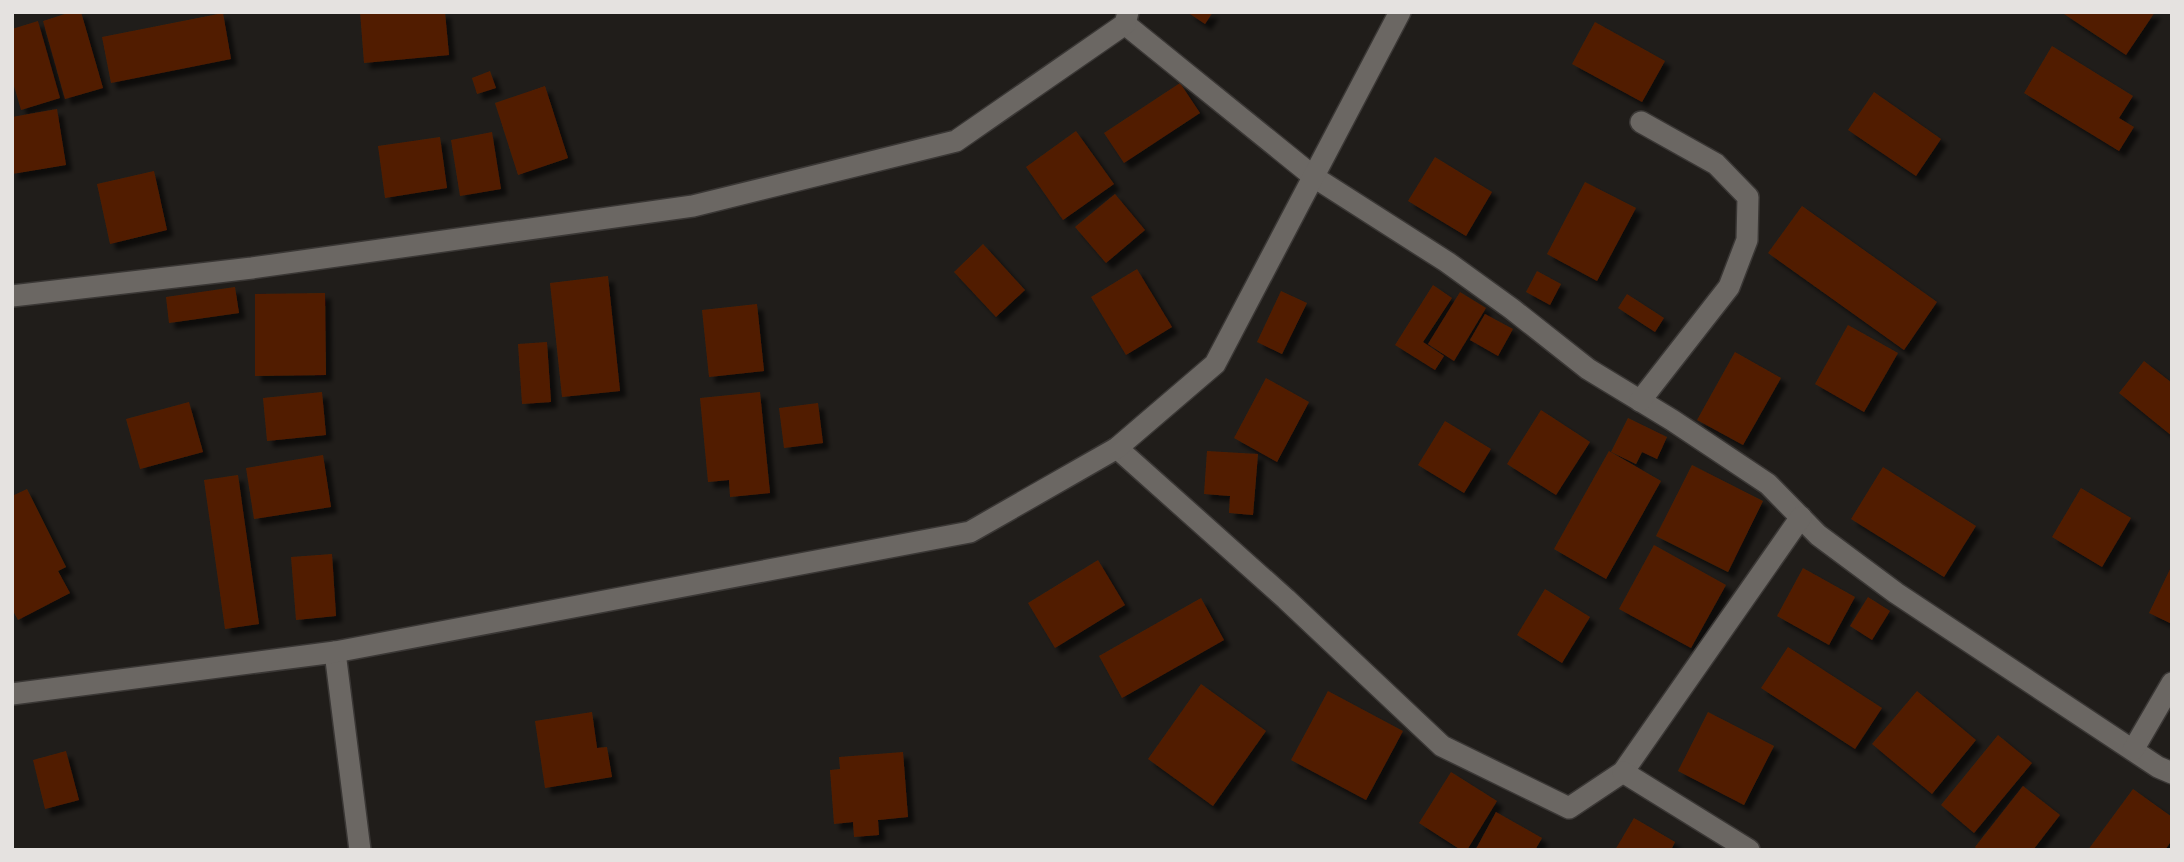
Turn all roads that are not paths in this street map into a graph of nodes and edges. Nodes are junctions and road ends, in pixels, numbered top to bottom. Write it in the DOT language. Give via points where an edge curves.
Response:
graph roads {
  1 [pos="1400,12"];
  2 [pos="1126,18"];
  3 [pos="1641,122"];
  4 [pos="1314,177"];
  5 [pos="12,296"];
  6 [pos="1640,401"];
  7 [pos="1117,448"];
  8 [pos="1801,517"];
  9 [pos="335,652"];
  10 [pos="2172,683"];
  11 [pos="12,694"];
  12 [pos="2133,750"];
  13 [pos="1623,772"];
  14 [pos="2172,773"];
  15 [pos="360,850"];
  16 [pos="1749,850"];
  1 -- 4 [label="street"];
  2 -- 4 [label="street"];
  2 -- 5 [label="street" via="956,141 693,206 252,268"];
  3 -- 6 [label="street" via="1716,164 1748,197 1747,240 1728,287"];
  4 -- 6 [label="street" via="1447,262 1588,369"];
  4 -- 7 [label="street" via="1215,364"];
  6 -- 8 [label="street" via="1768,484"];
  7 -- 9 [label="street" via="970,532"];
  7 -- 13 [label="street" via="1442,746 1569,808"];
  8 -- 12 [label="street" via="1896,593"];
  8 -- 13 [label="street"];
  9 -- 11 [label="street"];
  9 -- 15 [label="street"];
  10 -- 12 [label="street"];
  12 -- 14 [label="street"];
  13 -- 16 [label="street"];
}
